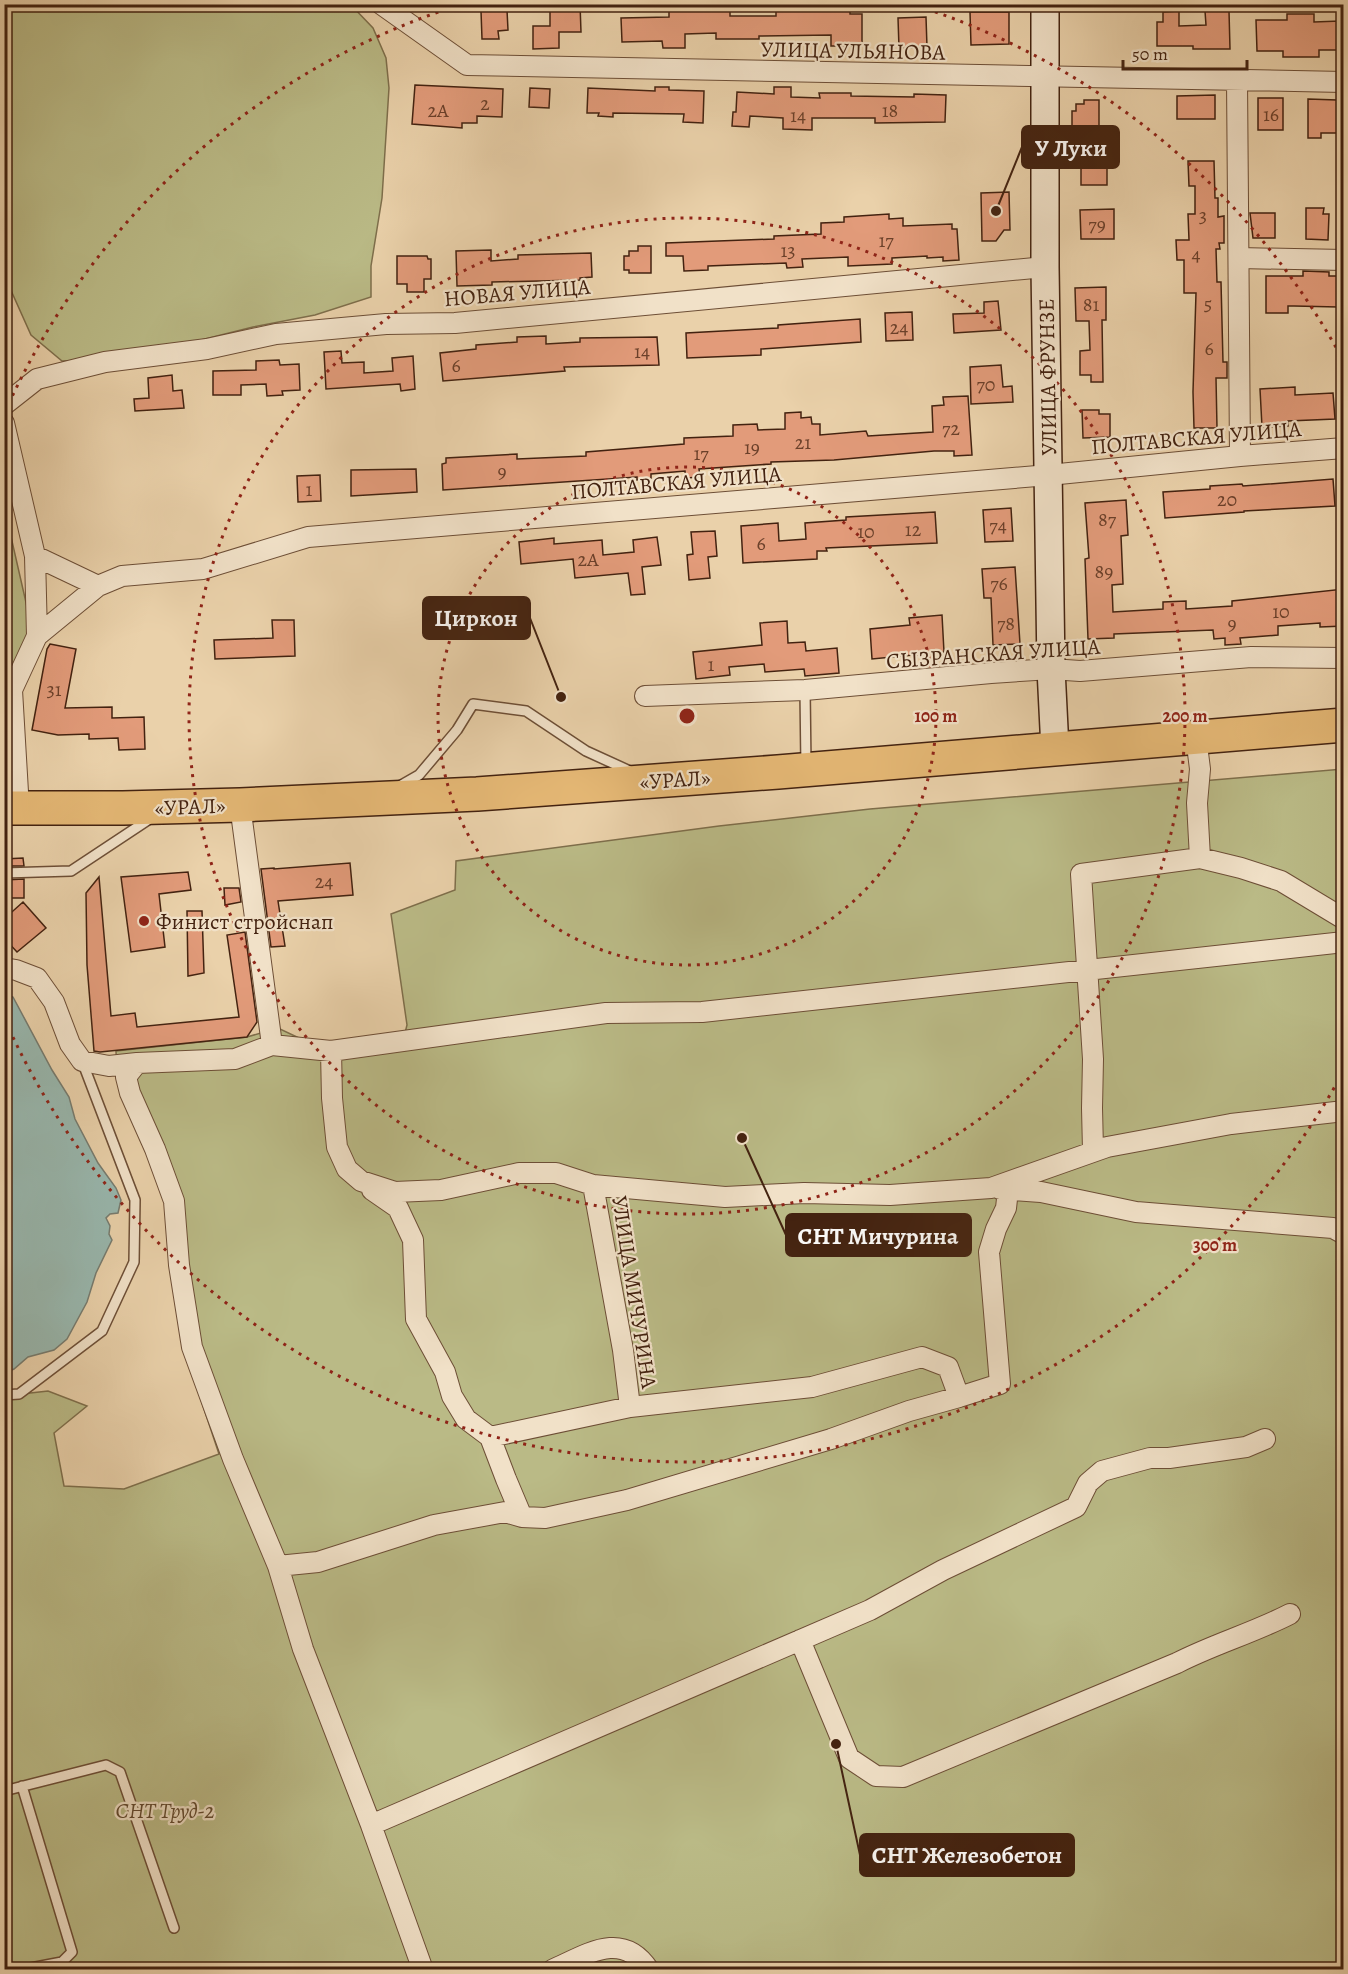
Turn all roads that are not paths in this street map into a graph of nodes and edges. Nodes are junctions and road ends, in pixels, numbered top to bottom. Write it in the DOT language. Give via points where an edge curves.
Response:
graph roads {
  1 [pos="381,4"];
  2 [pos="1045,4"];
  3 [pos="1044,78"];
  4 [pos="1237,79"];
  5 [pos="1344,82"];
  6 [pos="1239,258"];
  7 [pos="1344,260"];
  8 [pos="1045,267"];
  9 [pos="4,405"];
  10 [pos="4,423"];
  11 [pos="1344,448"];
  12 [pos="1240,456"];
  13 [pos="1049,475"];
  14 [pos="35,556"];
  15 [pos="98,586"];
  16 [pos="37,636"];
  17 [pos="1344,658"];
  18 [pos="1052,669"];
  19 [pos="805,690"];
  20 [pos="645,696"];
  21 [pos="1344,725"];
  22 [pos="1196,737"];
  23 [pos="1055,748"];
  24 [pos="806,770"];
  25 [pos="653,781"];
  26 [pos="377,799"];
  27 [pos="240,805"];
  28 [pos="166,807"];
  29 [pos="12,809"];
  30 [pos="1200,858"];
  31 [pos="4,873"];
  32 [pos="1344,919"];
  33 [pos="1344,942"];
  34 [pos="4,968"];
  35 [pos="1087,969"];
  36 [pos="272,1045"];
  37 [pos="330,1051"];
  38 [pos="82,1061"];
  39 [pos="137,1063"];
  40 [pos="1344,1111"];
  41 [pos="1093,1150"];
  42 [pos="360,1181"];
  43 [pos="593,1185"];
  44 [pos="1000,1189"];
  45 [pos="1344,1234"];
  46 [pos="4,1395"];
  47 [pos="959,1397"];
  48 [pos="630,1407"];
  49 [pos="490,1437"];
  50 [pos="1265,1439"];
  51 [pos="522,1517"];
  52 [pos="278,1566"];
  53 [pos="1290,1614"];
  54 [pos="801,1640"];
  55 [pos="22,1786"];
  56 [pos="4,1791"];
  57 [pos="371,1825"];
  58 [pos="174,1928"];
  59 [pos="20,1970"];
  60 [pos="423,1970"];
  61 [pos="552,1970"];
  62 [pos="649,1970"];
  1 -- 3 [label="street, УЛИЦА УЛЬЯНОВА" via="467,65"];
  2 -- 3 [label="street, УЛИЦА ФРУНЗЕ"];
  3 -- 4 [label="street, УЛИЦА УЛЬЯНОВА"];
  3 -- 8 [label="street, УЛИЦА ФРУНЗЕ"];
  4 -- 5 [label="street, УЛИЦА УЛЬЯНОВА"];
  4 -- 6 [label="street"];
  6 -- 7 [label="street"];
  6 -- 12 [label="street"];
  8 -- 9 [label="street, НОВАЯ УЛИЦА" via="455,323 386,324 276,334 207,349 105,362 37,379"];
  8 -- 13 [label="street, УЛИЦА ФРУНЗЕ"];
  10 -- 14 [label="street"];
  11 -- 12 [label="street, ПОЛТАВСКАЯ УЛИЦА"];
  12 -- 13 [label="street, ПОЛТАВСКАЯ УЛИЦА"];
  13 -- 15 [label="street, ПОЛТАВСКАЯ УЛИЦА" via="308,537 203,569 122,576"];
  13 -- 18 [label="street, УЛИЦА ФРУНЗЕ"];
  14 -- 15 [label="street"];
  14 -- 16 [label="street"];
  15 -- 16 [label="street, ПОЛТАВСКАЯ УЛИЦА"];
  16 -- 29 [label="street" via="12,690"];
  17 -- 18 [label="street, СЫЗРАНСКАЯ УЛИЦА" via="1251,657 1080,671"];
  18 -- 19 [label="street, СЫЗРАНСКАЯ УЛИЦА"];
  18 -- 23 [label="street, УЛИЦА ФРУНЗЕ"];
  19 -- 20 [label="street, СЫЗРАНСКАЯ УЛИЦА"];
  19 -- 24 [label="lane"];
  21 -- 22 [label="highway, «УРАЛ»"];
  22 -- 23 [label="highway, «УРАЛ»"];
  22 -- 30 [label="street"];
  23 -- 24 [label="highway, «УРАЛ»"];
  24 -- 25 [label="highway, «УРАЛ»"];
  25 -- 26 [label="highway, «УРАЛ»"];
  25 -- 26 [label="lane" via="586,752 526,711 473,704 457,730 419,775"];
  26 -- 27 [label="highway, «УРАЛ»"];
  27 -- 28 [label="highway, «УРАЛ»"];
  27 -- 36 [label="street"];
  28 -- 29 [label="highway, «УРАЛ»"];
  28 -- 31 [label="lane" via="71,871"];
  30 -- 32 [label="street" via="1281,881"];
  30 -- 35 [label="street" via="1081,874"];
  33 -- 35 [label="street"];
  34 -- 38 [label="street" via="37,978 54,1002 70,1044"];
  35 -- 37 [label="street" via="702,1012 606,1013"];
  35 -- 41 [label="street" via="1093,1059"];
  36 -- 37 [label="street"];
  36 -- 39 [label="street" via="235,1059"];
  37 -- 42 [label="street" via="337,1148 347,1169"];
  38 -- 39 [label="street" via="109,1066"];
  38 -- 46 [label="lane" via="135,1200 134,1262 102,1331 19,1394"];
  39 -- 52 [label="street" via="126,1077 174,1201 192,1347"];
  40 -- 41 [label="street" via="1232,1124"];
  41 -- 44 [label="street"];
  42 -- 43 [label="street" via="395,1192 441,1190 519,1173 556,1173"];
  42 -- 49 [label="street" via="398,1209 413,1240 416,1319 466,1419"];
  43 -- 44 [label="street" via="725,1197 804,1193 890,1196"];
  43 -- 48 [label="street, УЛИЦА МИЧУРИНА"];
  44 -- 45 [label="street" via="1041,1192 1136,1212 1333,1228"];
  44 -- 47 [label="street" via="1006,1209 989,1252 1000,1384"];
  47 -- 48 [label="street" via="948,1367 922,1357 812,1387"];
  47 -- 51 [label="street" via="831,1440 627,1500 545,1518"];
  48 -- 49 [label="street"];
  49 -- 51 [label="street"];
  50 -- 54 [label="street" via="1246,1447 1150,1458 1102,1471 1088,1483 1076,1507 943,1570 870,1610"];
  51 -- 52 [label="street" via="505,1512 434,1526 318,1562"];
  52 -- 57 [label="street" via="303,1649"];
  53 -- 54 [label="street" via="903,1777 876,1776 849,1758"];
  54 -- 57 [label="street"];
  55 -- 56 [label="lane"];
  55 -- 58 [label="lane" via="106,1765 120,1772"];
  55 -- 59 [label="lane" via="72,1952 62,1962"];
  57 -- 60 [label="street"];
  61 -- 62 [label="street" via="604,1947 628,1950 644,1961"];
}
